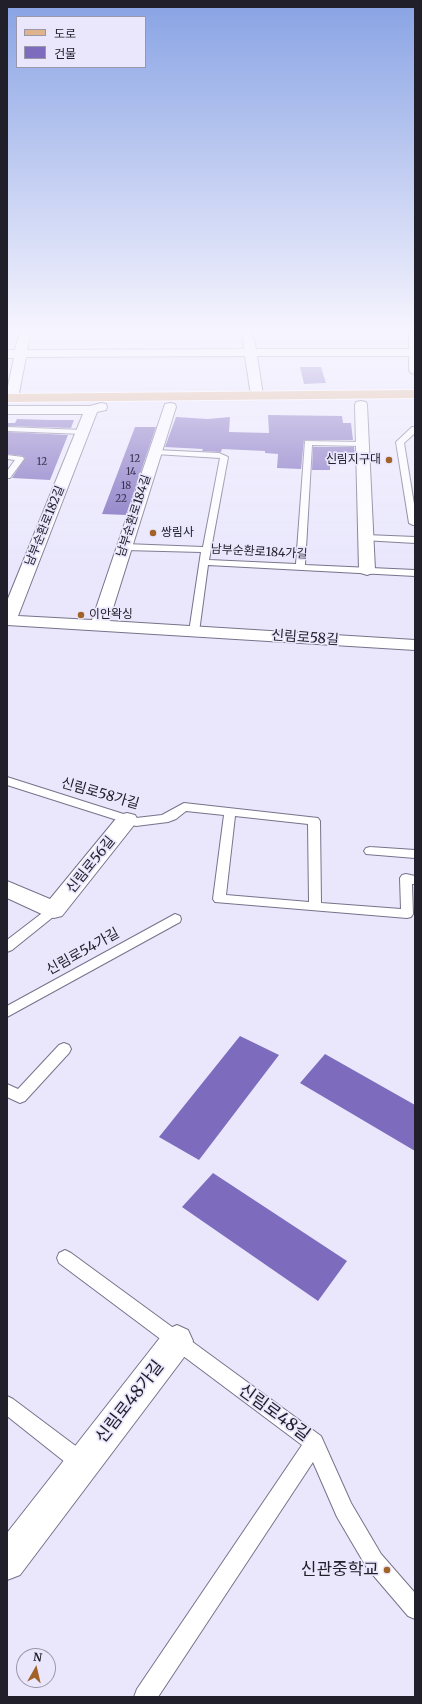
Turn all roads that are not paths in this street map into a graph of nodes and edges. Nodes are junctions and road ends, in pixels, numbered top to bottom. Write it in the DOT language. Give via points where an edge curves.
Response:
graph roads {
  1 [pos="95,411"];
  2 [pos="169,411"];
  3 [pos="361,411"];
  4 [pos="7,429"];
  5 [pos="415,429"];
  6 [pos="83,432"];
  7 [pos="363,444"];
  8 [pos="155,452"];
  9 [pos="7,457"];
  10 [pos="7,476"];
  11 [pos="413,523"];
  12 [pos="366,538"];
  13 [pos="415,540"];
  14 [pos="125,547"];
  15 [pos="206,550"];
  16 [pos="204,562"];
  17 [pos="300,567"];
  18 [pos="367,570"];
  19 [pos="415,573"];
  20 [pos="7,620"];
  21 [pos="99,626"];
  22 [pos="194,632"];
  23 [pos="415,645"];
  24 [pos="7,781"];
  25 [pos="230,812"];
  26 [pos="127,820"];
  27 [pos="370,851"];
  28 [pos="415,854"];
  29 [pos="415,880"];
  30 [pos="7,889"];
  31 [pos="315,907"];
  32 [pos="54,910"];
  33 [pos="175,920"];
  34 [pos="7,948"];
  35 [pos="7,1012"];
  36 [pos="64,1049"];
  37 [pos="7,1090"];
  38 [pos="65,1258"];
  39 [pos="177,1341"];
  40 [pos="7,1405"];
  41 [pos="314,1443"];
  42 [pos="82,1464"];
  43 [pos="7,1562"];
  44 [pos="415,1609"];
  45 [pos="145,1697"];
  1 -- 6 [label="street, 남부순환로182길"];
  2 -- 8 [label="street, 남부순환로184길"];
  3 -- 7 [label="street"];
  4 -- 6 [label="lane"];
  5 -- 11 [label="lane" via="400,442"];
  6 -- 20 [label="street, 남부순환로182길"];
  7 -- 12 [label="street"];
  7 -- 17 [label="lane" via="308,443"];
  8 -- 14 [label="street, 남부순환로184길"];
  8 -- 15 [label="lane, 남부순환로184가길" via="224,457"];
  9 -- 10 [label="lane" via="20,459"];
  12 -- 13 [label="lane"];
  12 -- 18 [label="street"];
  14 -- 15 [label="lane"];
  14 -- 21 [label="street, 남부순환로184길"];
  15 -- 16 [label="lane, 남부순환로184가길"];
  16 -- 17 [label="lane, 남부순환로184가길"];
  16 -- 22 [label="lane"];
  17 -- 18 [label="lane, 남부순환로184가길"];
  18 -- 19 [label="lane, 남부순환로184가길"];
  20 -- 21 [label="street, 신림로58길"];
  21 -- 22 [label="street, 신림로58길"];
  22 -- 23 [label="street, 신림로58길"];
  24 -- 26 [label="lane, 신림로58가길"];
  25 -- 26 [label="lane, 신림로58가길" via="184,807 164,819 146,822"];
  25 -- 31 [label="lane, 신림로58가길" via="314,821"];
  25 -- 31 [label="lane" via="219,899"];
  26 -- 32 [label="street, 신림로56길"];
  27 -- 28 [label="lane"];
  29 -- 31 [label="lane" via="406,878 408,914"];
  30 -- 32 [label="street"];
  32 -- 34 [label="lane, 신림로56길"];
  33 -- 35 [label="lane, 신림로54가길"];
  36 -- 37 [label="lane" via="20,1097"];
  38 -- 39 [label="lane, 신림로48길"];
  39 -- 41 [label="lane, 신림로48길"];
  39 -- 42 [label="street, 신림로48가길"];
  40 -- 42 [label="lane"];
  41 -- 44 [label="lane" via="344,1510 374,1560"];
  41 -- 45 [label="lane, 신림로48길"];
  42 -- 43 [label="street, 신림로48가길"];
}
